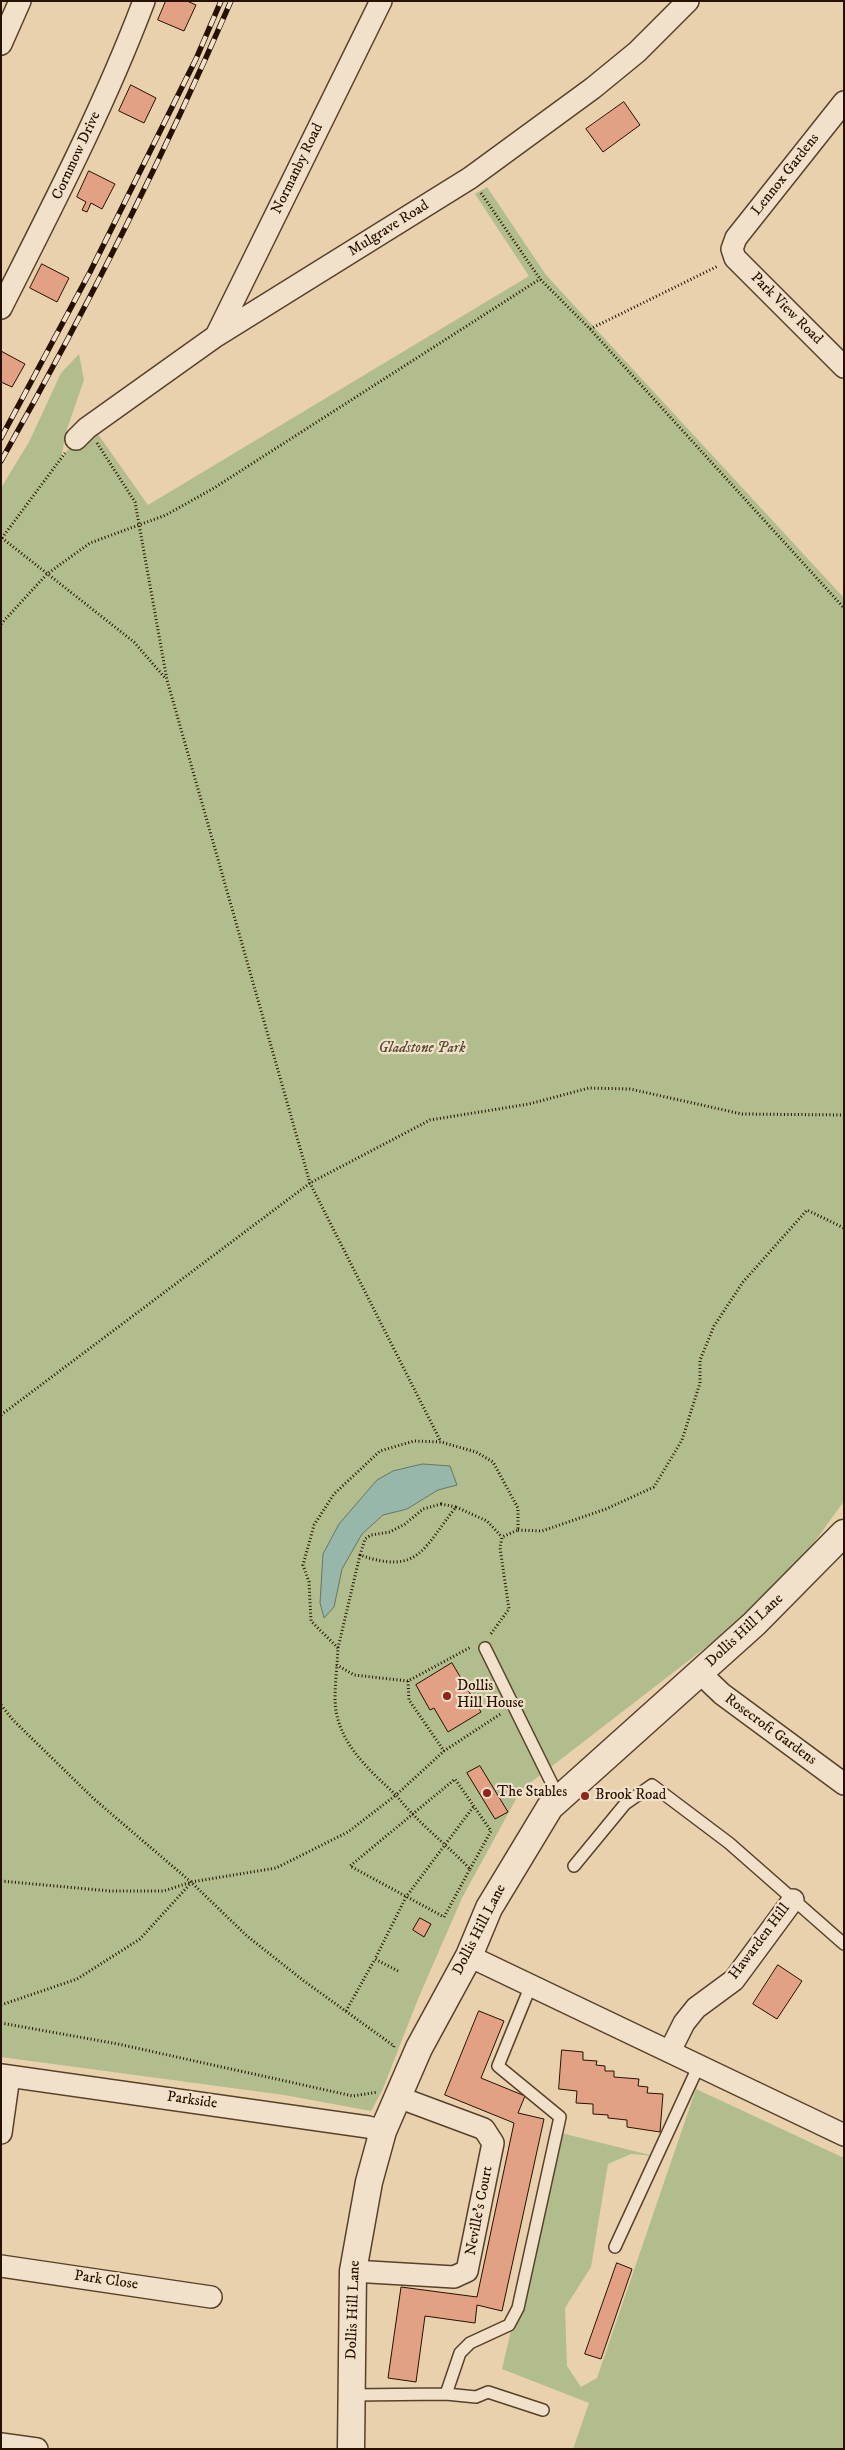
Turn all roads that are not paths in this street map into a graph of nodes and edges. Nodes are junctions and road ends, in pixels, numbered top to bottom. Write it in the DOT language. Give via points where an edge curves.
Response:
graph roads {
  1 [pos="20,1"];
  2 [pos="144,1"];
  3 [pos="381,1"];
  4 [pos="688,1"];
  5 [pos="1,44"];
  6 [pos="844,102"];
  7 [pos="734,253"];
  8 [pos="1,308"];
  9 [pos="216,336"];
  10 [pos="844,367"];
  11 [pos="81,433"];
  12 [pos="844,1533"];
  13 [pos="485,1648"];
  14 [pos="700,1673"];
  15 [pos="844,1784"];
  16 [pos="559,1798"];
  17 [pos="574,1866"];
  18 [pos="793,1900"];
  19 [pos="844,1944"];
  20 [pos="469,1956"];
  21 [pos="531,1985"];
  22 [pos="670,2051"];
  23 [pos="699,2065"];
  24 [pos="5,2076"];
  25 [pos="390,2094"];
  26 [pos="383,2131"];
  27 [pos="842,2131"];
  28 [pos="1,2133"];
  29 [pos="615,2247"];
  30 [pos="1,2266"];
  31 [pos="353,2271"];
  32 [pos="210,2297"];
  33 [pos="446,2394"];
  34 [pos="351,2395"];
  35 [pos="543,2410"];
  36 [pos="1,2444"];
  37 [pos="37,2449"];
  38 [pos="351,2449"];
  1 -- 5 [label="street"];
  2 -- 8 [label="street, Cornmow Drive" via="128,46 80,154"];
  3 -- 9 [label="street, Normanby Road"];
  4 -- 9 [label="street, Mulgrave Road" via="637,52 593,88 470,178"];
  6 -- 7 [label="street, Lennox Gardens" via="736,238"];
  7 -- 10 [label="street, Park View Road"];
  9 -- 11 [label="street, Mulgrave Road"];
  12 -- 14 [label="street, Dollis Hill Lane" via="754,1624"];
  13 -- 16 [label="lane"];
  14 -- 15 [label="street, Rosecroft Gardens" via="722,1694"];
  14 -- 16 [label="street, Dollis Hill Lane"];
  16 -- 20 [label="street, Dollis Hill Lane" via="528,1840 489,1908"];
  17 -- 18 [label="lane, Hawarden Hill" via="624,1804 652,1785 729,1843"];
  18 -- 19 [label="lane, Hawarden Hill"];
  18 -- 22 [label="street, Hawarden Hill" via="734,1980 696,2008 684,2022"];
  20 -- 21 [label="street"];
  20 -- 25 [label="street, Dollis Hill Lane"];
  21 -- 22 [label="street"];
  21 -- 33 [label="lane" via="498,2066 560,2117 518,2308 509,2325 470,2343 460,2353"];
  22 -- 23 [label="street"];
  23 -- 27 [label="street"];
  23 -- 29 [label="lane"];
  24 -- 26 [label="street, Parkside"];
  24 -- 28 [label="street"];
  25 -- 26 [label="street, Dollis Hill Lane"];
  25 -- 31 [label="street, Neville's Court" via="484,2129 493,2143 468,2272 454,2277"];
  26 -- 31 [label="street, Dollis Hill Lane" via="368,2182"];
  30 -- 32 [label="street, Park Close"];
  31 -- 34 [label="street, Dollis Hill Lane"];
  33 -- 34 [label="lane"];
  33 -- 35 [label="lane" via="476,2397 488,2392"];
  34 -- 38 [label="street, Dollis Hill Lane"];
  36 -- 37 [label="street"];
}
